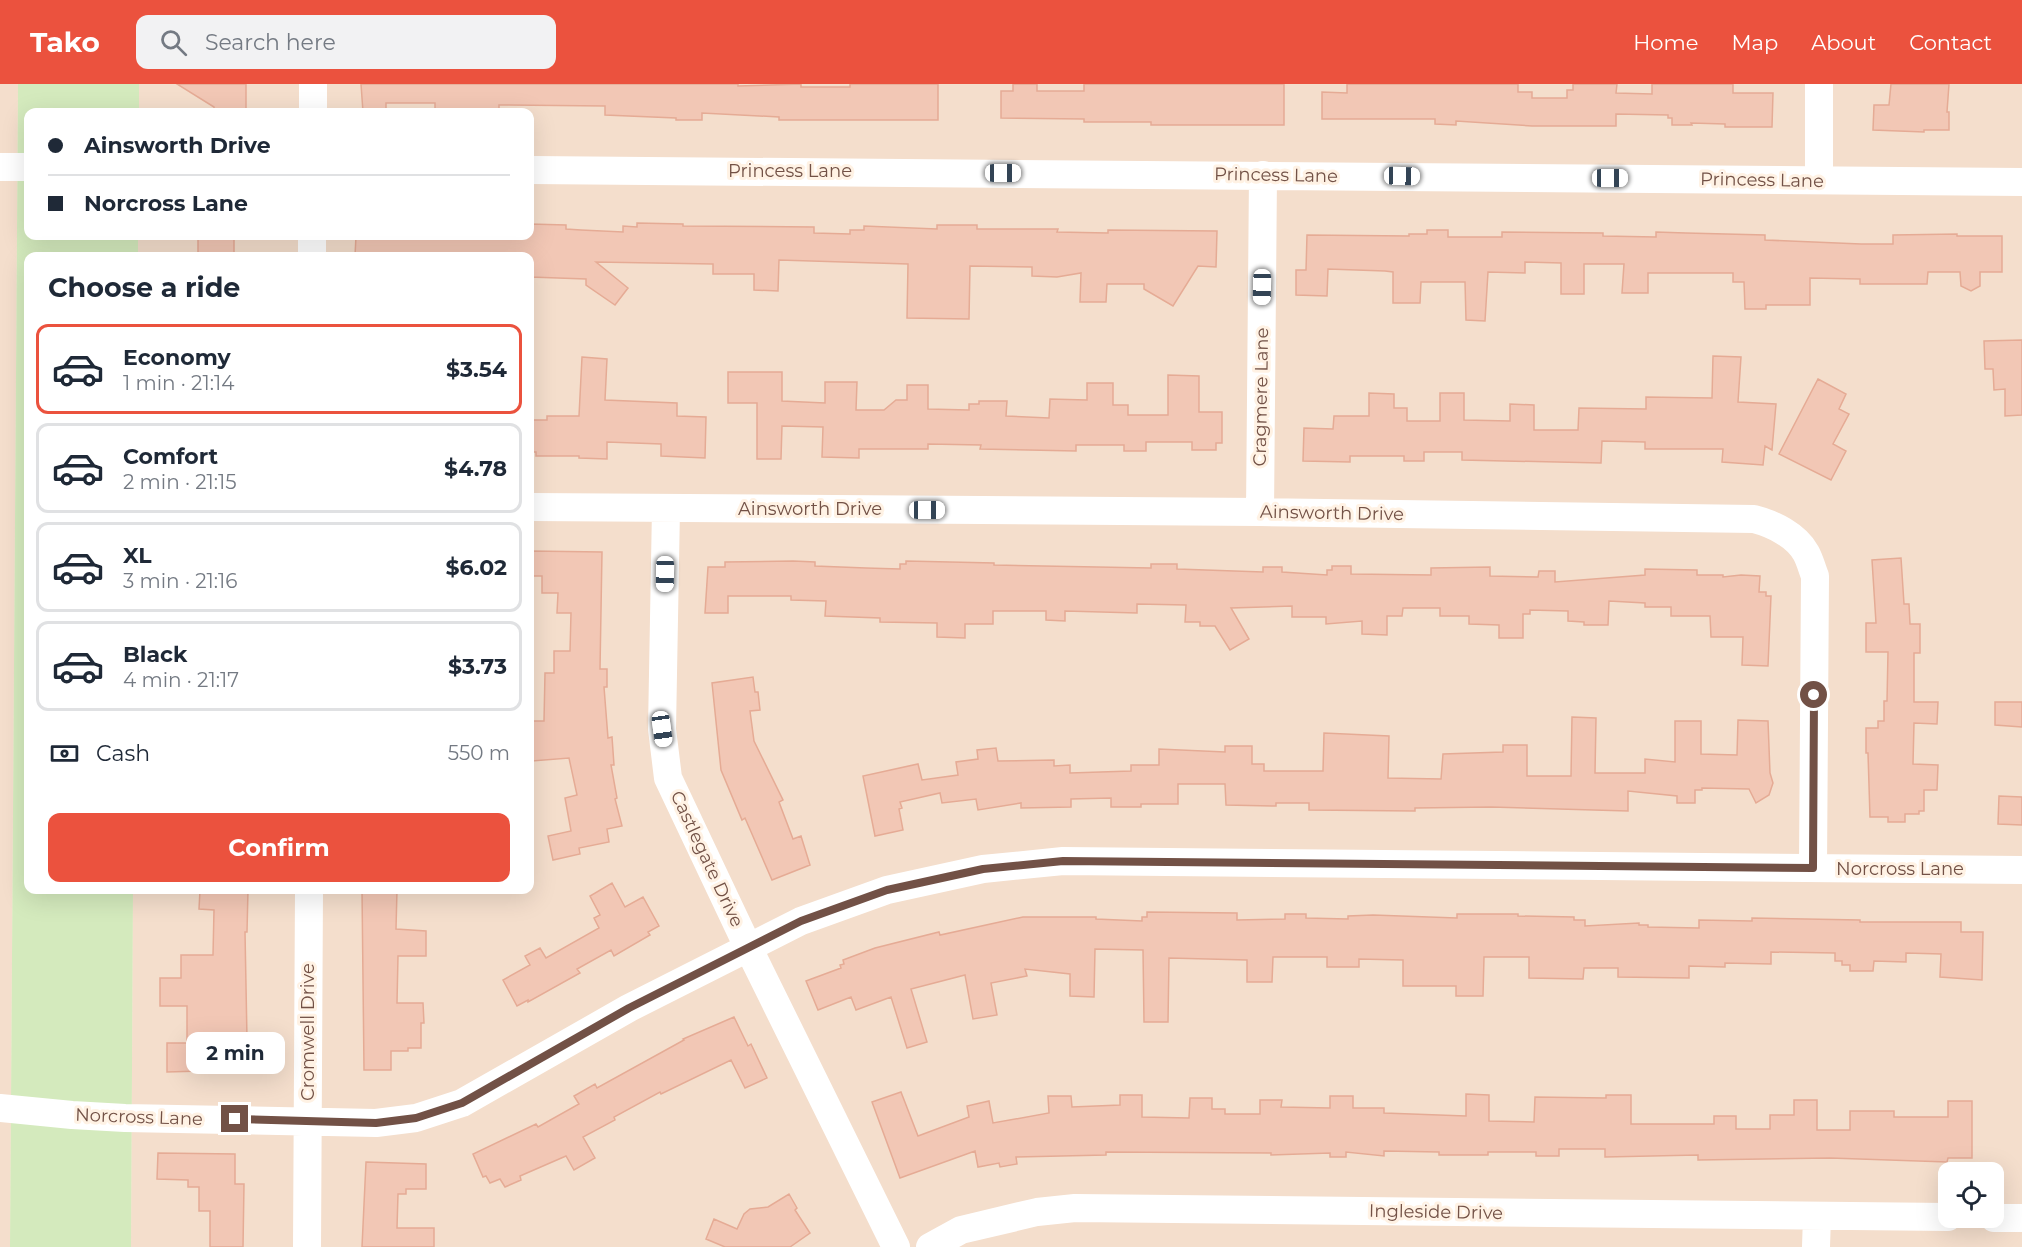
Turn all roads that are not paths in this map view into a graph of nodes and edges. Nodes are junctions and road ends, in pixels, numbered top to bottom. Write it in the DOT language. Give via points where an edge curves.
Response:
graph roads {
  1 [pos="313,84"];
  2 [pos="1819,84"];
  3 [pos="313,108"];
  4 [pos="0,167"];
  5 [pos="24,167"];
  6 [pos="534,170"];
  7 [pos="1263,175"];
  8 [pos="1819,180"];
  9 [pos="2022,182"];
  10 [pos="534,507"];
  11 [pos="666,508"];
  12 [pos="1260,512"];
  13 [pos="1813,868"];
  14 [pos="2022,870"];
  15 [pos="309,894"];
  16 [pos="748,947"];
  17 [pos="0,1108"];
  18 [pos="307,1120"];
  19 [pos="1817,1216"];
  20 [pos="1938,1218"];
  21 [pos="2004,1218"];
  22 [pos="2022,1218"];
  23 [pos="307,1247"];
  24 [pos="896,1247"];
  25 [pos="930,1247"];
  26 [pos="1816,1247"];
  1 -- 3 [label="street"];
  2 -- 8 [label="street"];
  4 -- 5 [label="street"];
  6 -- 7 [label="street, Princess Lane"];
  7 -- 8 [label="street, Princess Lane"];
  7 -- 12 [label="street, Cragmere Lane"];
  8 -- 9 [label="street, Princess Lane"];
  10 -- 11 [label="street, Ainsworth Drive"];
  11 -- 12 [label="street, Ainsworth Drive"];
  11 -- 16 [label="street, Castlegate Drive" via="662,729 669,778"];
  12 -- 13 [label="street, Ainsworth Drive" via="1754,519 1789,535 1805,552 1815,576"];
  13 -- 14 [label="street, Norcross Lane"];
  13 -- 16 [label="street, Norcross Lane" via="1063,861 983,869 887,890 801,921"];
  15 -- 18 [label="street, Cromwell Drive"];
  16 -- 18 [label="street, Norcross Lane" via="629,1008 462,1103 416,1118 386,1122"];
  16 -- 24 [label="street, Castlegate Drive"];
  17 -- 18 [label="street, Norcross Lane" via="125,1118"];
  18 -- 23 [label="street, Cromwell Drive"];
  19 -- 20 [label="street, Ingleside Drive"];
  19 -- 25 [label="street, Ingleside Drive" via="1075,1208 1037,1212 961,1230"];
  19 -- 26 [label="street"];
  21 -- 22 [label="street"];
}
